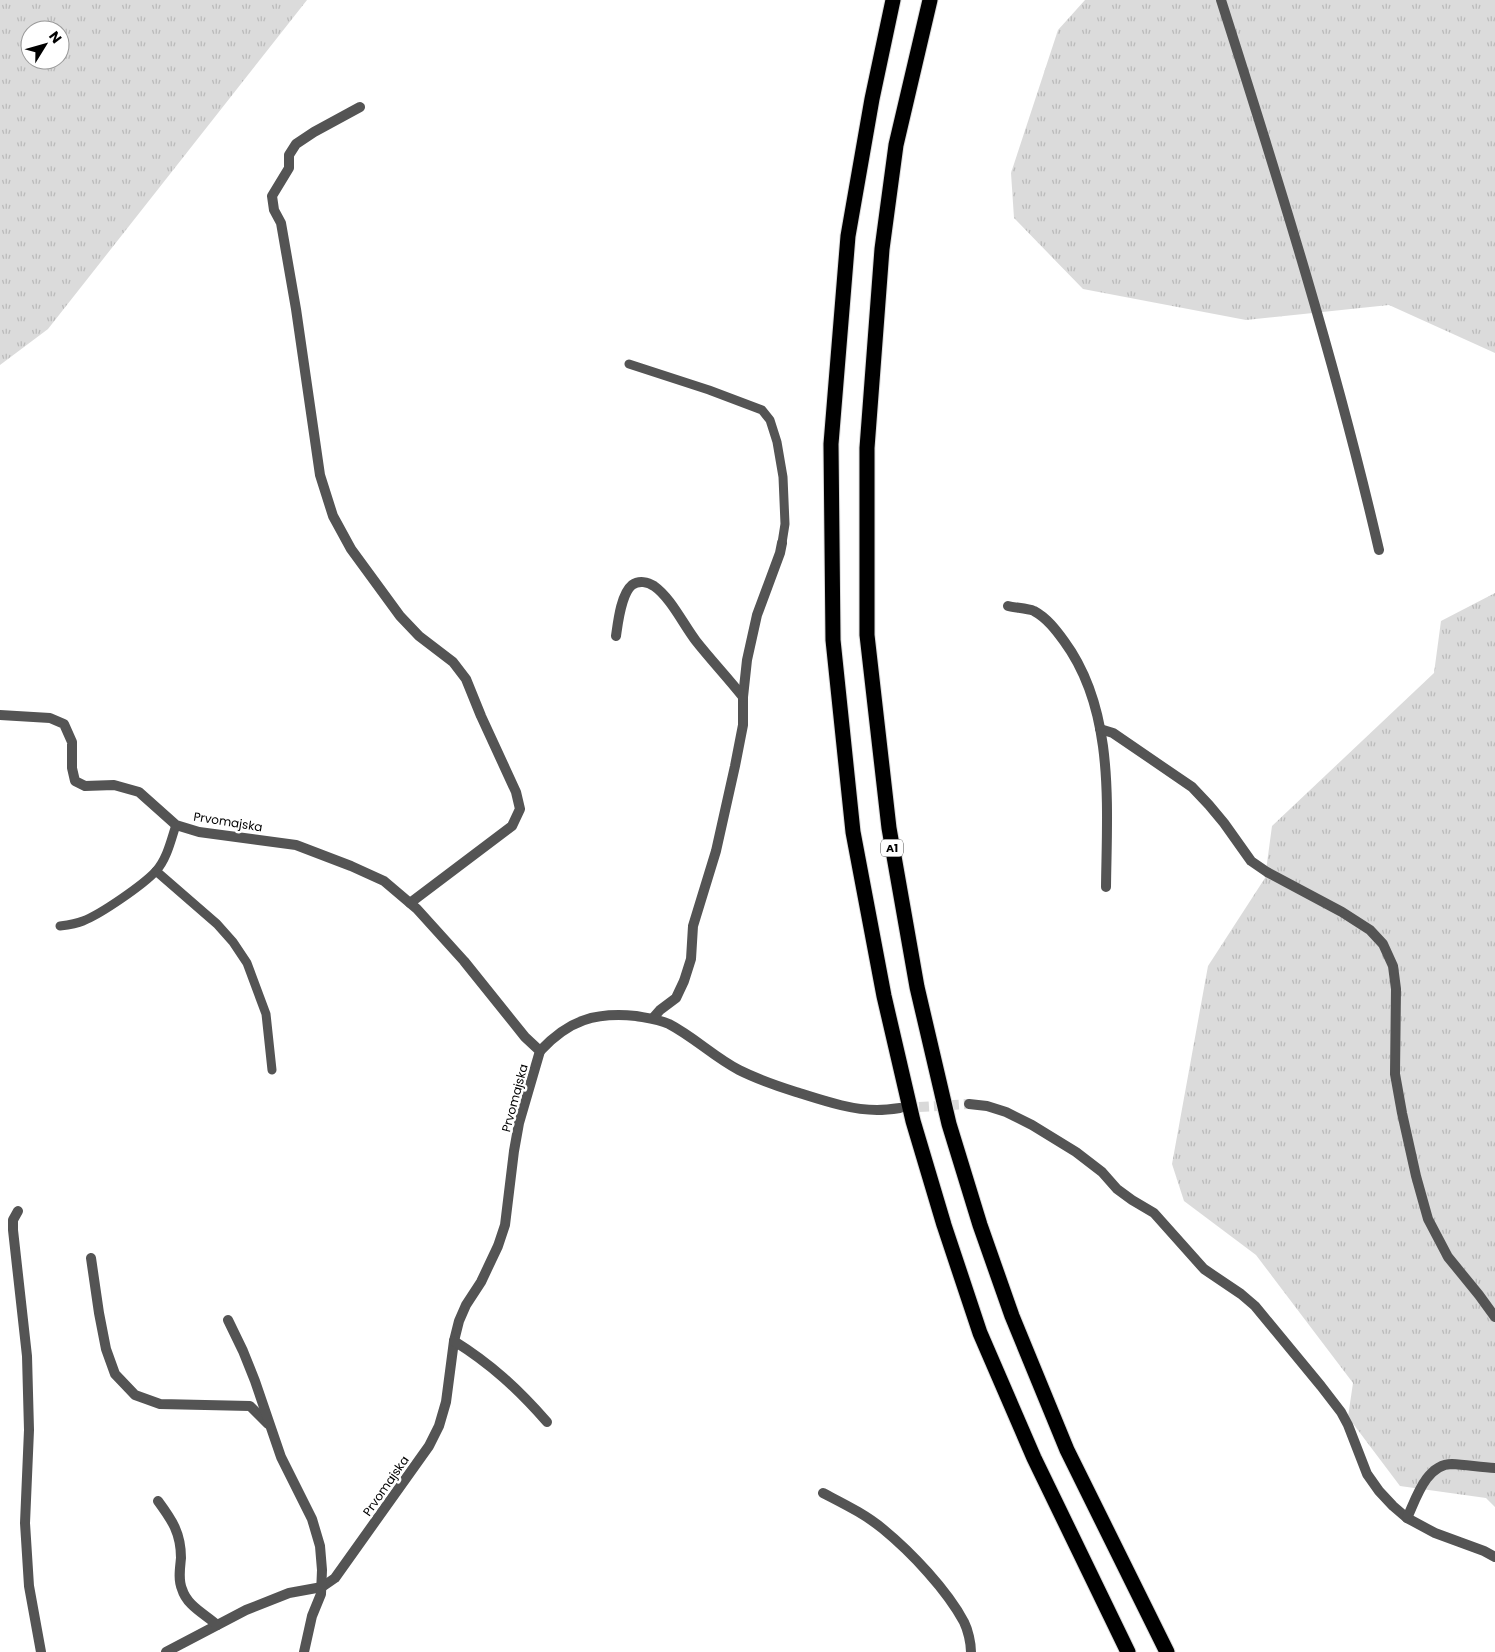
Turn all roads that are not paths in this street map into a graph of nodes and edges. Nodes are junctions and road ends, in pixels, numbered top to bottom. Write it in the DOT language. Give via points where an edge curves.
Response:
graph roads {
  1 [pos="893,0"];
  2 [pos="930,0"];
  3 [pos="1221,0"];
  4 [pos="360,107"];
  5 [pos="629,364"];
  6 [pos="782,543"];
  7 [pos="1379,550"];
  8 [pos="1008,606"];
  9 [pos="616,636"];
  10 [pos="743,697"];
  11 [pos="0,715"];
  12 [pos="1100,729"];
  13 [pos="176,825"];
  14 [pos="156,871"];
  15 [pos="1106,887"];
  16 [pos="410,903"];
  17 [pos="60,926"];
  18 [pos="653,1018"];
  19 [pos="540,1051"];
  20 [pos="272,1070"];
  21 [pos="969,1104"];
  22 [pos="900,1108"];
  23 [pos="18,1211"];
  24 [pos="91,1258"];
  25 [pos="1495,1317"];
  26 [pos="228,1320"];
  27 [pos="454,1341"];
  28 [pos="546,1422"];
  29 [pos="269,1424"];
  30 [pos="1495,1468"];
  31 [pos="823,1493"];
  32 [pos="158,1501"];
  33 [pos="1407,1518"];
  34 [pos="1495,1557"];
  35 [pos="322,1587"];
  36 [pos="217,1625"];
  37 [pos="42,1652"];
  38 [pos="166,1652"];
  39 [pos="304,1652"];
  40 [pos="972,1652"];
  41 [pos="1128,1652"];
  42 [pos="1167,1652"];
  1 -- 41 [label="highway" via="848,236 831,444 833,640 853,832 884,996 913,1121 977,1324 1034,1458"];
  2 -- 42 [label="highway, A1" via="896,145 882,249 867,448 866,635 889,828 917,987 949,1124 980,1225 1012,1316 1067,1450"];
  3 -- 7 [label="street" via="1284,196 1358,461"];
  4 -- 16 [label="street" via="296,144 289,155 289,168 272,196 274,210 281,223 291,280 320,475 333,516 351,549 400,616 419,636 453,662 466,679 516,792 520,809 512,826"];
  5 -- 6 [label="lane" via="762,410 770,420 782,468 785,524"];
  6 -- 10 [label="street" via="757,616"];
  8 -- 12 [label="street" via="1034,611 1053,626 1071,650 1084,675"];
  9 -- 10 [label="street" via="626,593 633,584 642,581 652,585 663,594 697,642"];
  10 -- 18 [label="street" via="743,725 735,766 716,851 693,926 684,981 676,998"];
  11 -- 13 [label="street, Prvomajska" via="50,718 64,724 72,742 75,781 86,786 114,785 140,792"];
  12 -- 15 [label="street" via="1104,752"];
  12 -- 25 [label="street" via="1113,733 1192,787 1224,823 1251,861 1342,912 1370,930 1383,944 1393,966 1396,989 1395,1074 1428,1219 1448,1257"];
  13 -- 14 [label="lane"];
  13 -- 16 [label="street, Prvomajska" via="199,832 296,845 384,880"];
  14 -- 17 [label="lane" via="98,914 82,922"];
  14 -- 20 [label="lane" via="217,924 247,963 266,1014"];
  16 -- 19 [label="street, Prvomajska"];
  18 -- 19 [label="street" via="616,1014 593,1017 574,1023 553,1037"];
  18 -- 22 [label="street" via="684,1033 739,1070 769,1083 832,1104 877,1110"];
  19 -- 27 [label="street, Prvomajska" via="519,1123 505,1225 481,1282 466,1305"];
  21 -- 33 [label="street" via="1006,1112 1076,1152 1102,1172 1117,1189 1154,1212 1204,1269 1255,1306 1341,1412 1367,1474 1379,1491"];
  23 -- 37 [label="street" via="13,1220 13,1230 28,1356 25,1523 30,1586"];
  24 -- 29 [label="street" via="106,1349 115,1374 135,1395 160,1404 250,1406"];
  26 -- 29 [label="street" via="255,1381"];
  27 -- 28 [label="street" via="522,1394"];
  27 -- 35 [label="street, Prvomajska" via="446,1402 429,1446 335,1578"];
  29 -- 35 [label="street" via="312,1519 320,1546"];
  30 -- 33 [label="street" via="1450,1464 1435,1469 1422,1484"];
  31 -- 40 [label="street" via="883,1529 922,1566 965,1624"];
  32 -- 36 [label="street" via="179,1535 182,1589 195,1608"];
  33 -- 34 [label="street" via="1434,1533"];
  35 -- 36 [label="street" via="289,1593"];
  35 -- 39 [label="street"];
  36 -- 38 [label="street"];
}
